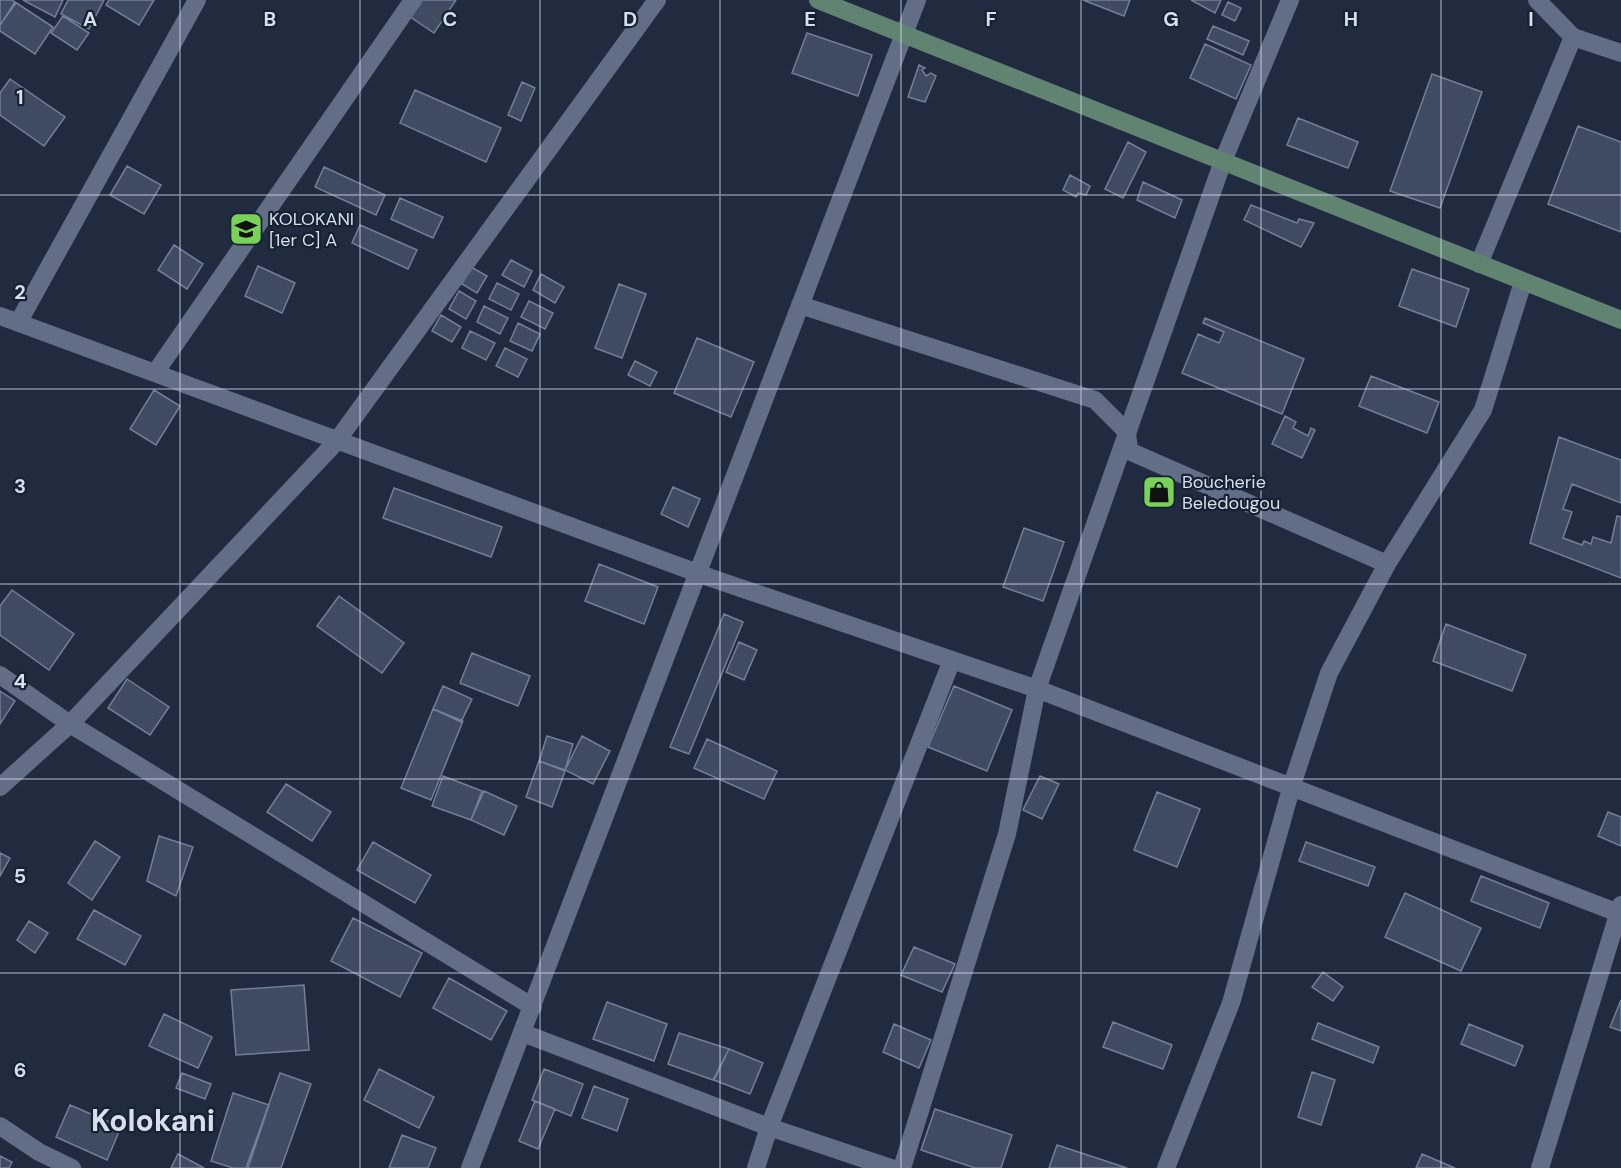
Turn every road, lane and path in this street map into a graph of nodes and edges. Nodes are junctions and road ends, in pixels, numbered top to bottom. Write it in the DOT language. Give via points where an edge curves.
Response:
graph roads {
  1 [pos="197,0"];
  2 [pos="413,0"];
  3 [pos="657,0"];
  4 [pos="818,0"];
  5 [pos="917,0"];
  6 [pos="1290,0"];
  7 [pos="1537,0"];
  8 [pos="905,35"];
  9 [pos="1574,37"];
  10 [pos="1621,53"];
  11 [pos="1223,161"];
  12 [pos="1479,264"];
  13 [pos="1523,282"];
  14 [pos="800,305"];
  15 [pos="0,316"];
  16 [pos="1621,320"];
  17 [pos="18,323"];
  18 [pos="155,373"];
  19 [pos="1127,432"];
  20 [pos="336,442"];
  21 [pos="1387,564"];
  22 [pos="696,573"];
  23 [pos="952,660"];
  24 [pos="0,675"];
  25 [pos="1037,689"];
  26 [pos="70,724"];
  27 [pos="1292,785"];
  28 [pos="0,787"];
  29 [pos="1620,910"];
  30 [pos="533,1007"];
  31 [pos="523,1033"];
  32 [pos="0,1126"];
  33 [pos="769,1127"];
  34 [pos="72,1168"];
  35 [pos="470,1168"];
  36 [pos="756,1168"];
  37 [pos="891,1168"];
  38 [pos="902,1168"];
  39 [pos="1166,1168"];
  40 [pos="1540,1168"];
  1 -- 17 [label="street"];
  2 -- 18 [label="street"];
  3 -- 20 [label="street"];
  4 -- 8 [label="street"];
  5 -- 8 [label="street"];
  6 -- 11 [label="street"];
  7 -- 9 [label="street"];
  8 -- 11 [label="street"];
  8 -- 14 [label="street"];
  9 -- 10 [label="street"];
  9 -- 12 [label="street"];
  11 -- 12 [label="street"];
  11 -- 19 [label="street"];
  12 -- 13 [label="street"];
  13 -- 16 [label="street"];
  13 -- 21 [label="street" via="1483,410"];
  14 -- 19 [label="street" via="1095,400"];
  14 -- 22 [label="street"];
  15 -- 17 [label="street"];
  17 -- 18 [label="street"];
  18 -- 20 [label="street"];
  19 -- 21 [label="street" via="1129,451"];
  19 -- 25 [label="street"];
  20 -- 22 [label="street"];
  20 -- 26 [label="street"];
  21 -- 27 [label="street" via="1329,673"];
  22 -- 23 [label="street"];
  22 -- 30 [label="street"];
  23 -- 25 [label="street"];
  23 -- 33 [label="street"];
  24 -- 26 [label="street"];
  25 -- 27 [label="street"];
  25 -- 38 [label="street" via="1007,834"];
  26 -- 28 [label="street"];
  26 -- 30 [label="street"];
  27 -- 29 [label="street"];
  27 -- 39 [label="street" via="1231,1003"];
  29 -- 40 [label="street"];
  30 -- 31 [label="street"];
  31 -- 33 [label="street"];
  31 -- 35 [label="street"];
  32 -- 34 [label="street"];
  33 -- 36 [label="street"];
  33 -- 37 [label="street"];
}
